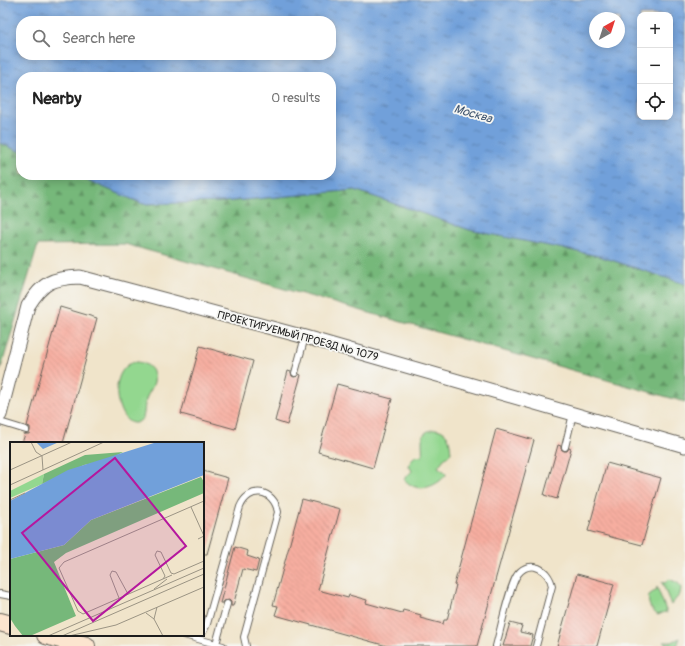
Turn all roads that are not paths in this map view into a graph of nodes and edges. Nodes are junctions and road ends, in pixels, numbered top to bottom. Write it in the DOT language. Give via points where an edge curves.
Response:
graph roads {
  1 [pos="305,337"];
  2 [pos="295,373"];
  3 [pos="573,414"];
  4 [pos="0,415"];
  5 [pos="0,422"];
  6 [pos="26,430"];
  7 [pos="685,446"];
  8 [pos="565,447"];
  9 [pos="0,594"];
  10 [pos="10,596"];
  11 [pos="227,604"];
  12 [pos="0,622"];
  13 [pos="10,625"];
  14 [pos="204,630"];
  15 [pos="50,636"];
  16 [pos="195,636"];
  17 [pos="216,644"];
  18 [pos="86,646"];
  19 [pos="223,646"];
  20 [pos="246,646"];
  21 [pos="496,646"];
  22 [pos="536,646"];
  1 -- 2 [label="lane"];
  1 -- 3 [label="street, ПРОЕКТИРУЕМЫЙ ПРОЕЗД № 1079"];
  1 -- 4 [label="street, ПРОЕКТИРУЕМЫЙ ПРОЕЗД № 1079" via="80,277 62,277 38,291 28,306"];
  3 -- 7 [label="street, ПРОЕКТИРУЕМЫЙ ПРОЕЗД № 1079"];
  3 -- 8 [label="lane"];
  5 -- 6 [label="lane"];
  9 -- 10 [label="lane"];
  11 -- 17 [label="lane"];
  12 -- 13 [label="main road"];
  14 -- 20 [label="lane" via="240,506 246,497 257,492 269,495 277,505 278,512 244,637"];
  15 -- 18 [label="main road"];
  16 -- 17 [label="lane"];
  17 -- 19 [label="lane"];
  21 -- 22 [label="lane" via="516,576 526,568 532,567 543,570 551,580 552,586"];
}
